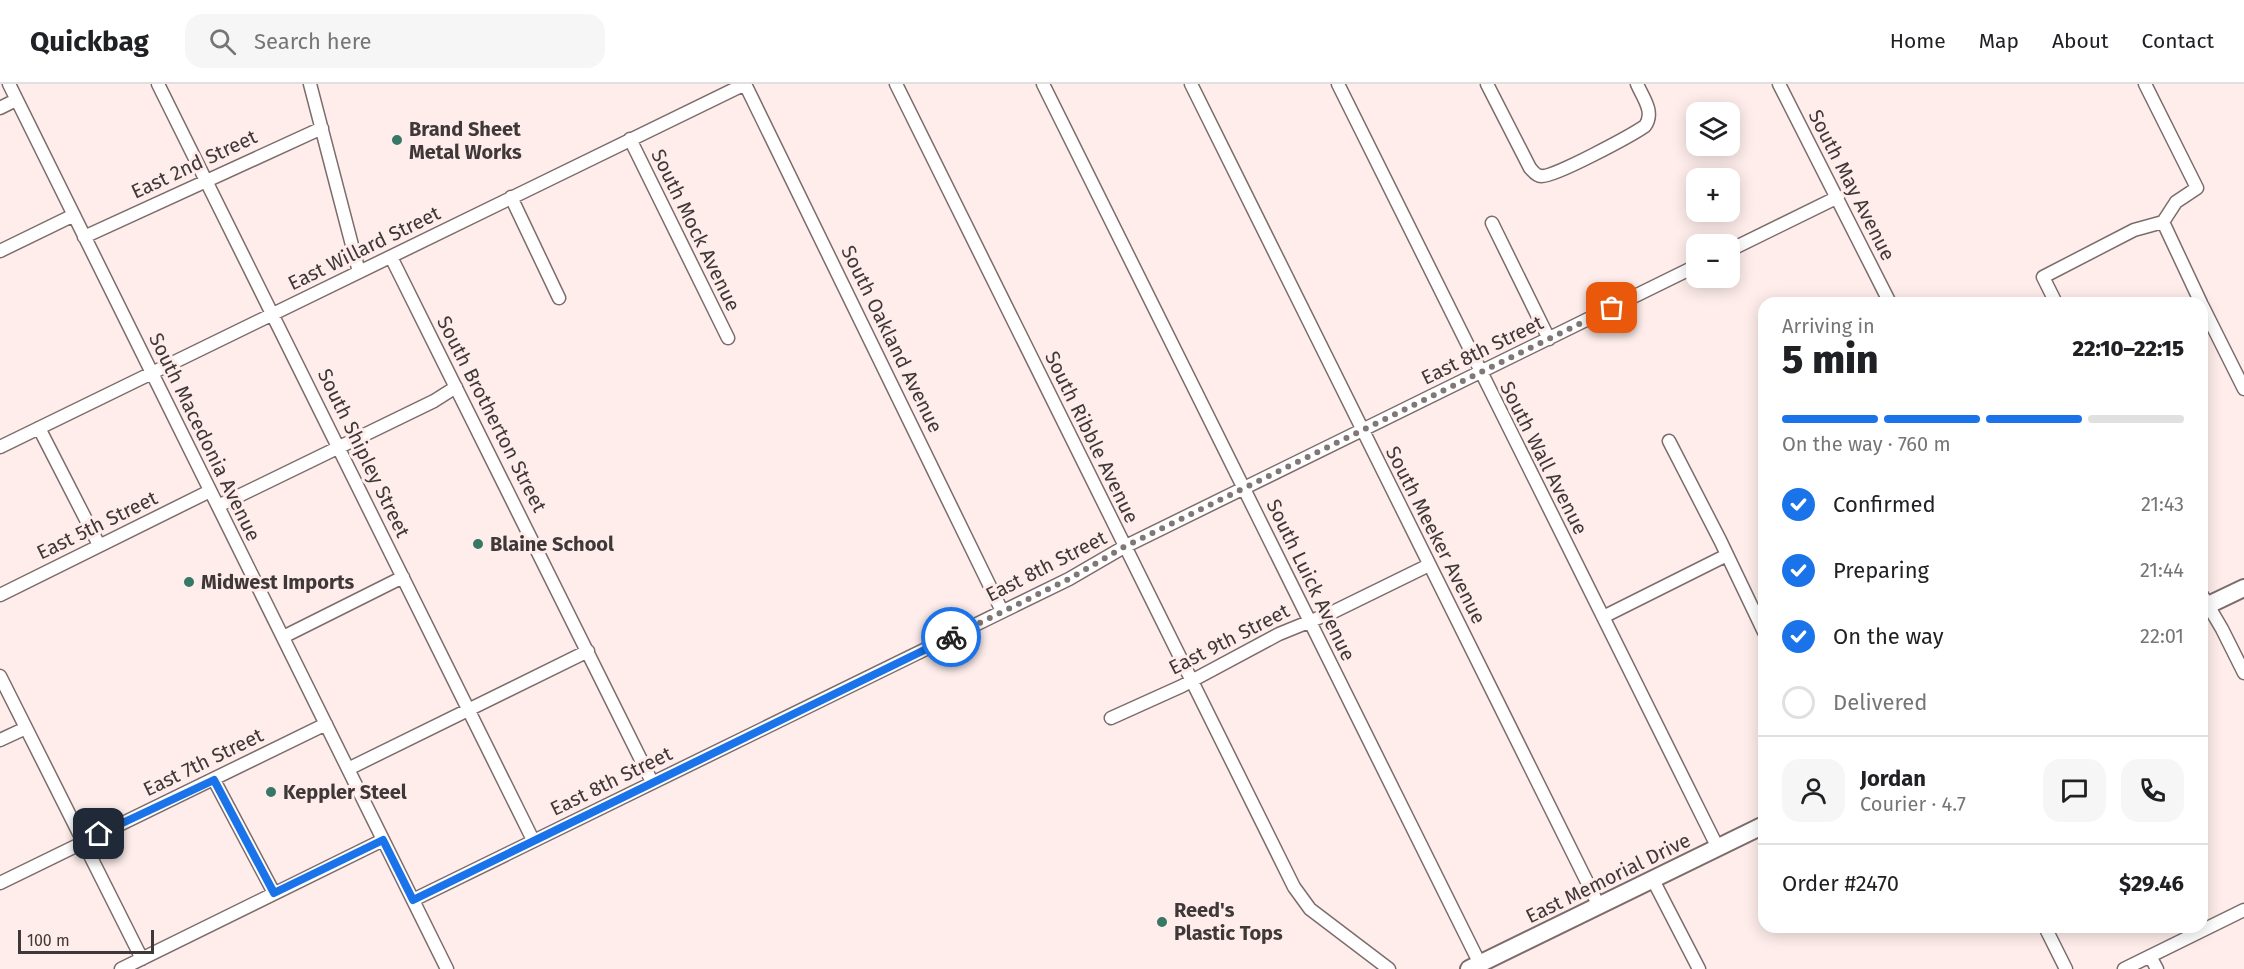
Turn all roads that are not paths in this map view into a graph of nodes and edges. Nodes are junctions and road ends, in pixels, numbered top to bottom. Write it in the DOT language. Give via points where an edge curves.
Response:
graph roads {
  1 [pos="9,84"];
  2 [pos="158,84"];
  3 [pos="310,84"];
  4 [pos="745,84"];
  5 [pos="896,84"];
  6 [pos="1043,84"];
  7 [pos="1191,84"];
  8 [pos="1338,84"];
  9 [pos="1487,84"];
  10 [pos="1636,84"];
  11 [pos="1779,84"];
  12 [pos="2145,84"];
  13 [pos="16,100"];
  14 [pos="0,108"];
  15 [pos="321,128"];
  16 [pos="630,139"];
  17 [pos="206,179"];
  18 [pos="1838,197"];
  19 [pos="512,198"];
  20 [pos="74,215"];
  21 [pos="2163,222"];
  22 [pos="1491,223"];
  23 [pos="84,237"];
  24 [pos="1740,245"];
  25 [pos="0,251"];
  26 [pos="391,256"];
  27 [pos="1686,271"];
  28 [pos="359,272"];
  29 [pos="1887,297"];
  30 [pos="2053,297"];
  31 [pos="2198,297"];
  32 [pos="560,298"];
  33 [pos="273,314"];
  34 [pos="2208,318"];
  35 [pos="728,338"];
  36 [pos="1549,339"];
  37 [pos="152,373"];
  38 [pos="1480,373"];
  39 [pos="456,387"];
  40 [pos="2244,389"];
  41 [pos="39,428"];
  42 [pos="1362,431"];
  43 [pos="1669,441"];
  44 [pos="0,447"];
  45 [pos="339,448"];
  46 [pos="1244,488"];
  47 [pos="210,491"];
  48 [pos="218,506"];
  49 [pos="99,545"];
  50 [pos="1124,547"];
  51 [pos="1727,555"];
  52 [pos="1430,565"];
  53 [pos="403,577"];
  54 [pos="2244,588"];
  55 [pos="0,595"];
  56 [pos="2208,602"];
  57 [pos="2208,607"];
  58 [pos="1002,611"];
  59 [pos="1603,617"];
  60 [pos="1309,620"];
  61 [pos="1758,620"];
  62 [pos="283,637"];
  63 [pos="588,651"];
  64 [pos="2244,673"];
  65 [pos="0,676"];
  66 [pos="1191,680"];
  67 [pos="470,710"];
  68 [pos="1111,718"];
  69 [pos="326,724"];
  70 [pos="26,728"];
  71 [pos="0,740"];
  72 [pos="348,770"];
  73 [pos="214,780"];
  74 [pos="652,782"];
  75 [pos="1758,828"];
  76 [pos="383,840"];
  77 [pos="533,840"];
  78 [pos="82,842"];
  79 [pos="1718,848"];
  80 [pos="1653,880"];
  81 [pos="0,883"];
  82 [pos="274,893"];
  83 [pos="413,900"];
  84 [pos="1599,906"];
  85 [pos="2244,910"];
  86 [pos="2208,923"];
  87 [pos="2048,933"];
  88 [pos="2189,933"];
  89 [pos="2150,956"];
  90 [pos="141,959"];
  91 [pos="1475,966"];
  92 [pos="121,969"];
  93 [pos="447,969"];
  94 [pos="1389,969"];
  95 [pos="1699,969"];
  96 [pos="2066,969"];
  97 [pos="2124,969"];
  98 [pos="2157,969"];
  1 -- 13 [label="street, South Macedonia Avenue"];
  2 -- 17 [label="street, South Shipley Street"];
  3 -- 15 [label="street"];
  4 -- 16 [label="street, East Willard Street"];
  4 -- 58 [label="street, South Oakland Avenue"];
  5 -- 50 [label="street, South Ribble Avenue"];
  6 -- 46 [label="street, South Luick Avenue"];
  7 -- 42 [label="street, South Meeker Avenue"];
  8 -- 38 [label="street, South Wall Avenue"];
  9 -- 10 [label="street" via="1530,168 1538,175 1550,175 1645,126 1648,108"];
  11 -- 18 [label="street, South May Avenue"];
  12 -- 21 [label="street" via="2197,188 2175,202"];
  13 -- 14 [label="street"];
  13 -- 20 [label="street, South Macedonia Avenue"];
  15 -- 17 [label="street, East 2nd Street"];
  15 -- 28 [label="street"];
  16 -- 19 [label="street, East Willard Street"];
  16 -- 35 [label="street, South Mock Avenue"];
  17 -- 23 [label="street, East 2nd Street"];
  17 -- 33 [label="street, South Shipley Street"];
  18 -- 24 [label="street"];
  18 -- 29 [label="street, South May Avenue"];
  19 -- 26 [label="street, East Willard Street"];
  19 -- 32 [label="street"];
  20 -- 23 [label="street, South Macedonia Avenue"];
  20 -- 25 [label="street"];
  21 -- 30 [label="street" via="2134,230 2043,277"];
  21 -- 31 [label="street"];
  22 -- 36 [label="street"];
  23 -- 37 [label="street, South Macedonia Avenue"];
  26 -- 28 [label="street, East Willard Street"];
  26 -- 39 [label="street, South Brotherton Street"];
  27 -- 36 [label="street, East 8th Street"];
  28 -- 33 [label="street, East Willard Street"];
  33 -- 37 [label="street, East Willard Street"];
  33 -- 45 [label="street, South Shipley Street"];
  34 -- 40 [label="street"];
  36 -- 38 [label="street, East 8th Street"];
  37 -- 41 [label="street, East Willard Street"];
  37 -- 47 [label="street, South Macedonia Avenue"];
  38 -- 42 [label="street, East 8th Street"];
  38 -- 59 [label="street, South Wall Avenue"];
  39 -- 45 [label="street"];
  39 -- 63 [label="street, South Brotherton Street"];
  41 -- 44 [label="street, East Willard Street"];
  41 -- 49 [label="street"];
  42 -- 46 [label="street, East 8th Street"];
  42 -- 52 [label="street, South Meeker Avenue"];
  43 -- 51 [label="street"];
  45 -- 48 [label="street"];
  45 -- 53 [label="street, South Shipley Street"];
  46 -- 50 [label="street, East 8th Street"];
  46 -- 60 [label="street, South Luick Avenue"];
  47 -- 48 [label="street, South Macedonia Avenue"];
  47 -- 49 [label="street, East 5th Street"];
  48 -- 62 [label="street, South Macedonia Avenue"];
  49 -- 55 [label="street, East 5th Street"];
  50 -- 58 [label="street, East 8th Street"];
  50 -- 66 [label="street, South Ribble Avenue"];
  51 -- 59 [label="street"];
  51 -- 61 [label="street"];
  52 -- 60 [label="street, East 9th Street"];
  52 -- 84 [label="street, South Meeker Avenue"];
  53 -- 62 [label="street"];
  53 -- 67 [label="street, South Shipley Street"];
  54 -- 56 [label="main road"];
  57 -- 64 [label="street"];
  58 -- 74 [label="street, East 8th Street"];
  59 -- 79 [label="street, South Wall Avenue"];
  60 -- 66 [label="street, East 9th Street"];
  60 -- 91 [label="street, South Luick Avenue"];
  62 -- 69 [label="street, South Macedonia Avenue"];
  63 -- 67 [label="street"];
  63 -- 74 [label="street, South Brotherton Street"];
  65 -- 70 [label="street"];
  66 -- 68 [label="street, East 9th Street"];
  66 -- 94 [label="street, South Ribble Avenue" via="1304,902"];
  67 -- 72 [label="street"];
  67 -- 77 [label="street, South Shipley Street"];
  69 -- 72 [label="street, South Macedonia Avenue"];
  69 -- 73 [label="street, East 7th Street"];
  70 -- 71 [label="street"];
  70 -- 78 [label="street"];
  72 -- 76 [label="street, South Macedonia Avenue"];
  73 -- 78 [label="street, East 7th Street"];
  73 -- 82 [label="street"];
  74 -- 77 [label="street, East 8th Street"];
  75 -- 79 [label="main road, East Memorial Drive"];
  76 -- 82 [label="street"];
  76 -- 83 [label="street, South Macedonia Avenue"];
  77 -- 83 [label="street, East 8th Street"];
  78 -- 81 [label="street, East 7th Street"];
  78 -- 90 [label="street"];
  79 -- 80 [label="main road, East Memorial Drive"];
  80 -- 84 [label="main road, East Memorial Drive"];
  80 -- 95 [label="street"];
  82 -- 90 [label="street"];
  83 -- 93 [label="street, South Macedonia Avenue"];
  84 -- 91 [label="main road, East Memorial Drive"];
  85 -- 86 [label="street"];
  87 -- 96 [label="street"];
  88 -- 89 [label="street"];
  89 -- 97 [label="street"];
  89 -- 98 [label="street"];
  90 -- 92 [label="street"];
}
